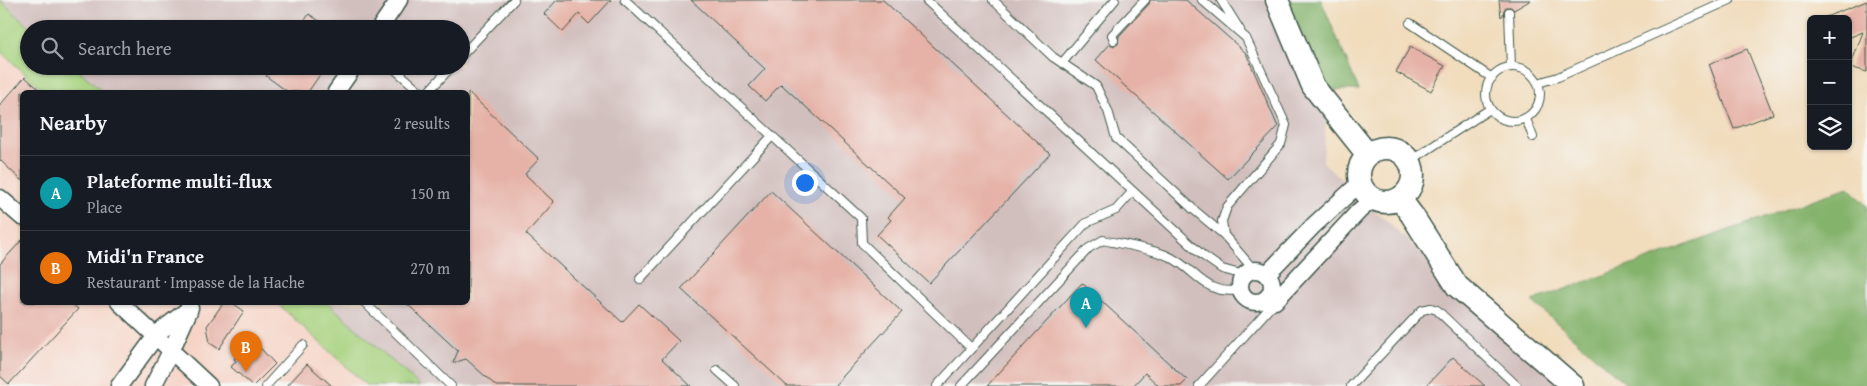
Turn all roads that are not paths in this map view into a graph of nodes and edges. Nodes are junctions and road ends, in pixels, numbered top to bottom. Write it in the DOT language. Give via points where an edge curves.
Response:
graph roads {
  1 [pos="399,0"];
  2 [pos="514,0"];
  3 [pos="624,0"];
  4 [pos="926,0"];
  5 [pos="993,0"];
  6 [pos="1115,0"];
  7 [pos="1145,0"];
  8 [pos="1202,0"];
  9 [pos="1222,0"];
  10 [pos="1277,0"];
  11 [pos="1730,0"];
  12 [pos="1509,12"];
  13 [pos="385,20"];
  14 [pos="1410,23"];
  15 [pos="1246,38"];
  16 [pos="1114,40"];
  17 [pos="470,46"];
  18 [pos="1062,63"];
  19 [pos="1512,67"];
  20 [pos="348,75"];
  21 [pos="402,75"];
  22 [pos="444,75"];
  23 [pos="1492,78"];
  24 [pos="1538,83"];
  25 [pos="337,90"];
  26 [pos="419,90"];
  27 [pos="430,90"];
  28 [pos="1490,109"];
  29 [pos="1526,118"];
  30 [pos="772,136"];
  31 [pos="1533,137"];
  32 [pos="1368,155"];
  33 [pos="1410,161"];
  34 [pos="1367,191"];
  35 [pos="1132,192"];
  36 [pos="0,198"];
  37 [pos="1400,199"];
  38 [pos="20,216"];
  39 [pos="1224,235"];
  40 [pos="1251,277"];
  41 [pos="640,279"];
  42 [pos="1270,301"];
  43 [pos="121,305"];
  44 [pos="192,305"];
  45 [pos="367,305"];
  46 [pos="156,336"];
  47 [pos="303,345"];
  48 [pos="971,348"];
  49 [pos="171,351"];
  50 [pos="717,370"];
  51 [pos="119,386"];
  52 [pos="153,386"];
  53 [pos="209,386"];
  54 [pos="266,386"];
  55 [pos="451,386"];
  56 [pos="735,386"];
  57 [pos="937,386"];
  58 [pos="961,386"];
  59 [pos="1199,386"];
  60 [pos="1351,386"];
  61 [pos="1517,386"];
  62 [pos="1573,386"];
  1 -- 13 [label="street"];
  2 -- 17 [label="lane"];
  3 -- 30 [label="lane"];
  4 -- 35 [label="lane"];
  5 -- 18 [label="lane"];
  6 -- 18 [label="lane"];
  7 -- 16 [label="lane" via="1112,35"];
  8 -- 15 [label="lane"];
  9 -- 15 [label="lane"];
  10 -- 32 [label="street" via="1313,86"];
  11 -- 24 [label="lane"];
  12 -- 19 [label="lane"];
  14 -- 23 [label="lane"];
  15 -- 39 [label="lane" via="1286,125 1281,144 1228,207 1222,221"];
  18 -- 39 [label="lane" via="1096,86 1116,138"];
  19 -- 23 [label="lane"];
  19 -- 24 [label="lane" via="1527,71"];
  20 -- 25 [label="street"];
  21 -- 26 [label="lane"];
  22 -- 27 [label="lane"];
  23 -- 28 [label="lane" via="1486,93"];
  24 -- 29 [label="lane" via="1540,99"];
  28 -- 29 [label="lane" via="1502,120 1510,122"];
  28 -- 33 [label="lane"];
  29 -- 31 [label="lane"];
  30 -- 41 [label="lane"];
  30 -- 48 [label="lane" via="861,218 862,243"];
  32 -- 33 [label="street" via="1390,148 1398,150"];
  32 -- 34 [label="street" via="1360,170"];
  33 -- 37 [label="street" via="1414,178 1412,186"];
  34 -- 37 [label="street" via="1382,202"];
  34 -- 40 [label="street" via="1314,225"];
  34 -- 42 [label="street" via="1359,211"];
  35 -- 40 [label="lane" via="1212,263"];
  35 -- 48 [label="lane" via="1116,210 1086,223"];
  36 -- 38 [label="street"];
  37 -- 62 [label="street" via="1457,286"];
  39 -- 40 [label="lane"];
  40 -- 42 [label="street" via="1272,286 1268,297"];
  40 -- 42 [label="street" via="1241,294 1249,302"];
  40 -- 58 [label="lane" via="1227,292 1216,290 1168,256 1103,240 1089,248"];
  42 -- 59 [label="lane"];
  43 -- 46 [label="street"];
  44 -- 46 [label="street"];
  44 -- 49 [label="street"];
  45 -- 55 [label="lane"];
  46 -- 49 [label="street"];
  46 -- 51 [label="street"];
  47 -- 54 [label="lane"];
  48 -- 57 [label="lane"];
  49 -- 52 [label="street"];
  49 -- 53 [label="street"];
  50 -- 56 [label="lane"];
  60 -- 61 [label="lane" via="1422,310 1431,308 1437,310"];
}
